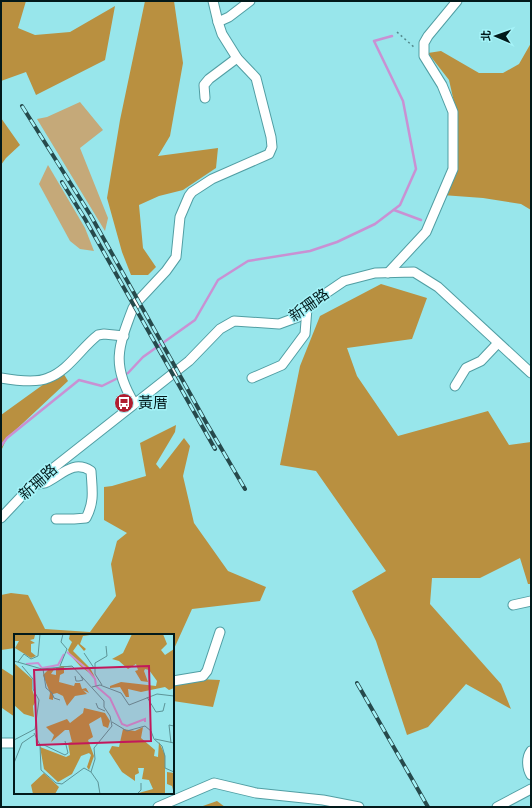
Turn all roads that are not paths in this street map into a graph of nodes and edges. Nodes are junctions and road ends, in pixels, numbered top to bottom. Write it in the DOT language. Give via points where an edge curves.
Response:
graph roads {
  1 [pos="213,1"];
  2 [pos="250,1"];
  3 [pos="457,1"];
  4 [pos="218,22"];
  5 [pos="237,58"];
  6 [pos="205,98"];
  7 [pos="388,273"];
  8 [pos="307,308"];
  9 [pos="124,336"];
  10 [pos="498,343"];
  11 [pos="531,373"];
  12 [pos="1,378"];
  13 [pos="252,378"];
  14 [pos="11,380"];
  15 [pos="1,384"];
  16 [pos="455,386"];
  17 [pos="134,403"];
  18 [pos="32,484"];
  19 [pos="1,518"];
  20 [pos="56,519"];
  21 [pos="531,601"];
  22 [pos="513,606"];
  23 [pos="220,632"];
  24 [pos="174,681"];
  25 [pos="1,743"];
  26 [pos="14,743"];
  27 [pos="531,751"];
  28 [pos="531,775"];
  29 [pos="531,789"];
  30 [pos="158,807"];
  31 [pos="359,807"];
  32 [pos="497,807"];
  1 -- 4 [label="street"];
  2 -- 4 [label="street"];
  3 -- 7 [label="street" via="424,43 424,56 442,85 453,112 453,169 426,232"];
  4 -- 5 [label="street" via="222,34"];
  5 -- 6 [label="street" via="204,85"];
  5 -- 9 [label="street" via="256,78 272,147 269,154 192,192 180,216 176,257 133,308"];
  7 -- 8 [label="street, 新珊路" via="375,273 344,281"];
  7 -- 10 [label="street, 新珊路" via="414,272 438,287"];
  8 -- 13 [label="street" via="305,334 282,365"];
  8 -- 17 [label="street, 新珊路" via="298,316 279,324 234,321 220,329 189,361"];
  9 -- 14 [label="street" via="98,336 65,368 50,378"];
  9 -- 17 [label="street" via="119,354 121,376 126,391"];
  10 -- 11 [label="street, 新珊路"];
  10 -- 16 [label="street" via="482,361 466,368"];
  12 -- 14 [label="street"];
  14 -- 15 [label="street"];
  17 -- 18 [label="street, 新珊路"];
  18 -- 19 [label="street, 新珊路"];
  18 -- 20 [label="street" via="44,483 71,467 85,466 91,470 93,494 91,509 86,518"];
  21 -- 22 [label="street"];
  23 -- 24 [label="street" via="203,676"];
  25 -- 26 [label="street"];
  27 -- 28 [label="street" via="528,760"];
  29 -- 32 [label="street"];
  30 -- 31 [label="street" via="214,783 256,793 323,800"];
}
